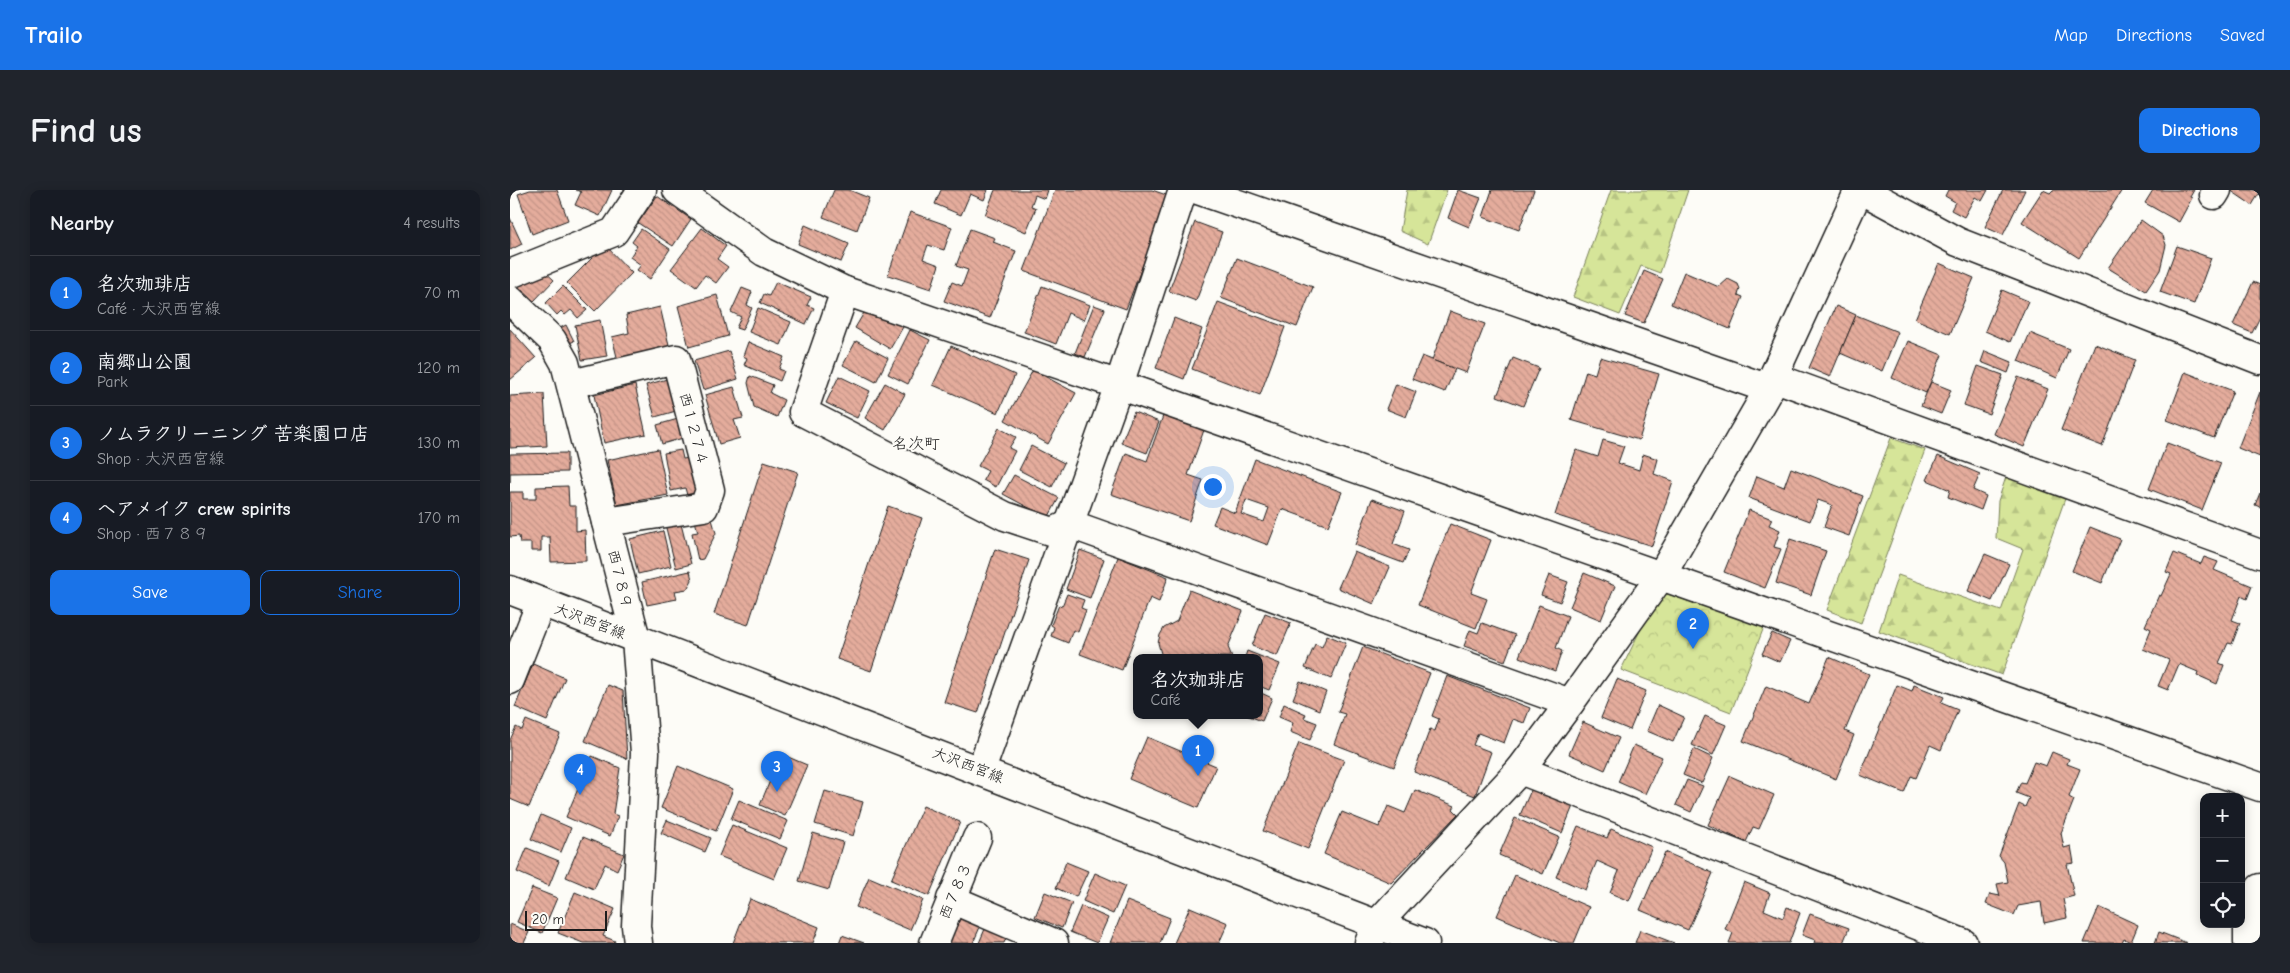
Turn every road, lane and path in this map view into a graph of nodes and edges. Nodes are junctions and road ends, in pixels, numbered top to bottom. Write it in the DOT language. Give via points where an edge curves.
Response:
graph roads {
  1 [pos="642,190"];
  2 [pos="677,190"];
  3 [pos="1183,190"];
  4 [pos="1198,190"];
  5 [pos="1861,190"];
  6 [pos="510,274"];
  7 [pos="845,291"];
  8 [pos="510,300"];
  9 [pos="2260,360"];
  10 [pos="1771,383"];
  11 [pos="571,384"];
  12 [pos="1119,385"];
  13 [pos="606,522"];
  14 [pos="1070,524"];
  15 [pos="2260,554"];
  16 [pos="1661,576"];
  17 [pos="510,590"];
  18 [pos="541,602"];
  19 [pos="636,639"];
  20 [pos="510,680"];
  21 [pos="1570,702"];
  22 [pos="981,770"];
  23 [pos="1520,770"];
  24 [pos="2260,787"];
  25 [pos="977,838"];
  26 [pos="2260,888"];
  27 [pos="951,899"];
  28 [pos="1372,934"];
  29 [pos="638,943"];
  30 [pos="934,943"];
  31 [pos="1054,943"];
  32 [pos="1425,943"];
  33 [pos="1963,943"];
  34 [pos="2248,943"];
  1 -- 6 [label="street" via="614,232"];
  2 -- 7 [label="street" via="764,252"];
  3 -- 12 [label="street"];
  4 -- 10 [label="street"];
  5 -- 9 [label="street" via="1958,242"];
  5 -- 10 [label="street"];
  7 -- 12 [label="street"];
  7 -- 14 [label="street" via="802,412 1005,516 1053,532"];
  8 -- 11 [label="street, 西７８９" via="552,340 565,363"];
  10 -- 15 [label="street"];
  10 -- 16 [label="street"];
  11 -- 13 [label="street, 西７８９"];
  11 -- 13 [label="street, 西１２７４" via="676,359 710,490 704,507"];
  12 -- 14 [label="street"];
  12 -- 16 [label="street"];
  13 -- 19 [label="street, 西７８９"];
  14 -- 21 [label="street"];
  14 -- 22 [label="street"];
  16 -- 21 [label="street"];
  16 -- 24 [label="street"];
  17 -- 18 [label="street, 大沢西宮線"];
  18 -- 19 [label="street, 大沢西宮線"];
  18 -- 20 [label="street"];
  19 -- 22 [label="street, 大沢西宮線"];
  19 -- 29 [label="street, 西７８９" via="646,753 636,926"];
  21 -- 23 [label="street"];
  22 -- 28 [label="street, 大沢西宮線"];
  23 -- 28 [label="street"];
  23 -- 33 [label="street"];
  25 -- 27 [label="street, 西７８３"];
  26 -- 34 [label="street" via="2248,929"];
  27 -- 30 [label="street, 西７８３"];
  27 -- 31 [label="street"];
  28 -- 32 [label="street, 大沢西宮線"];
}
